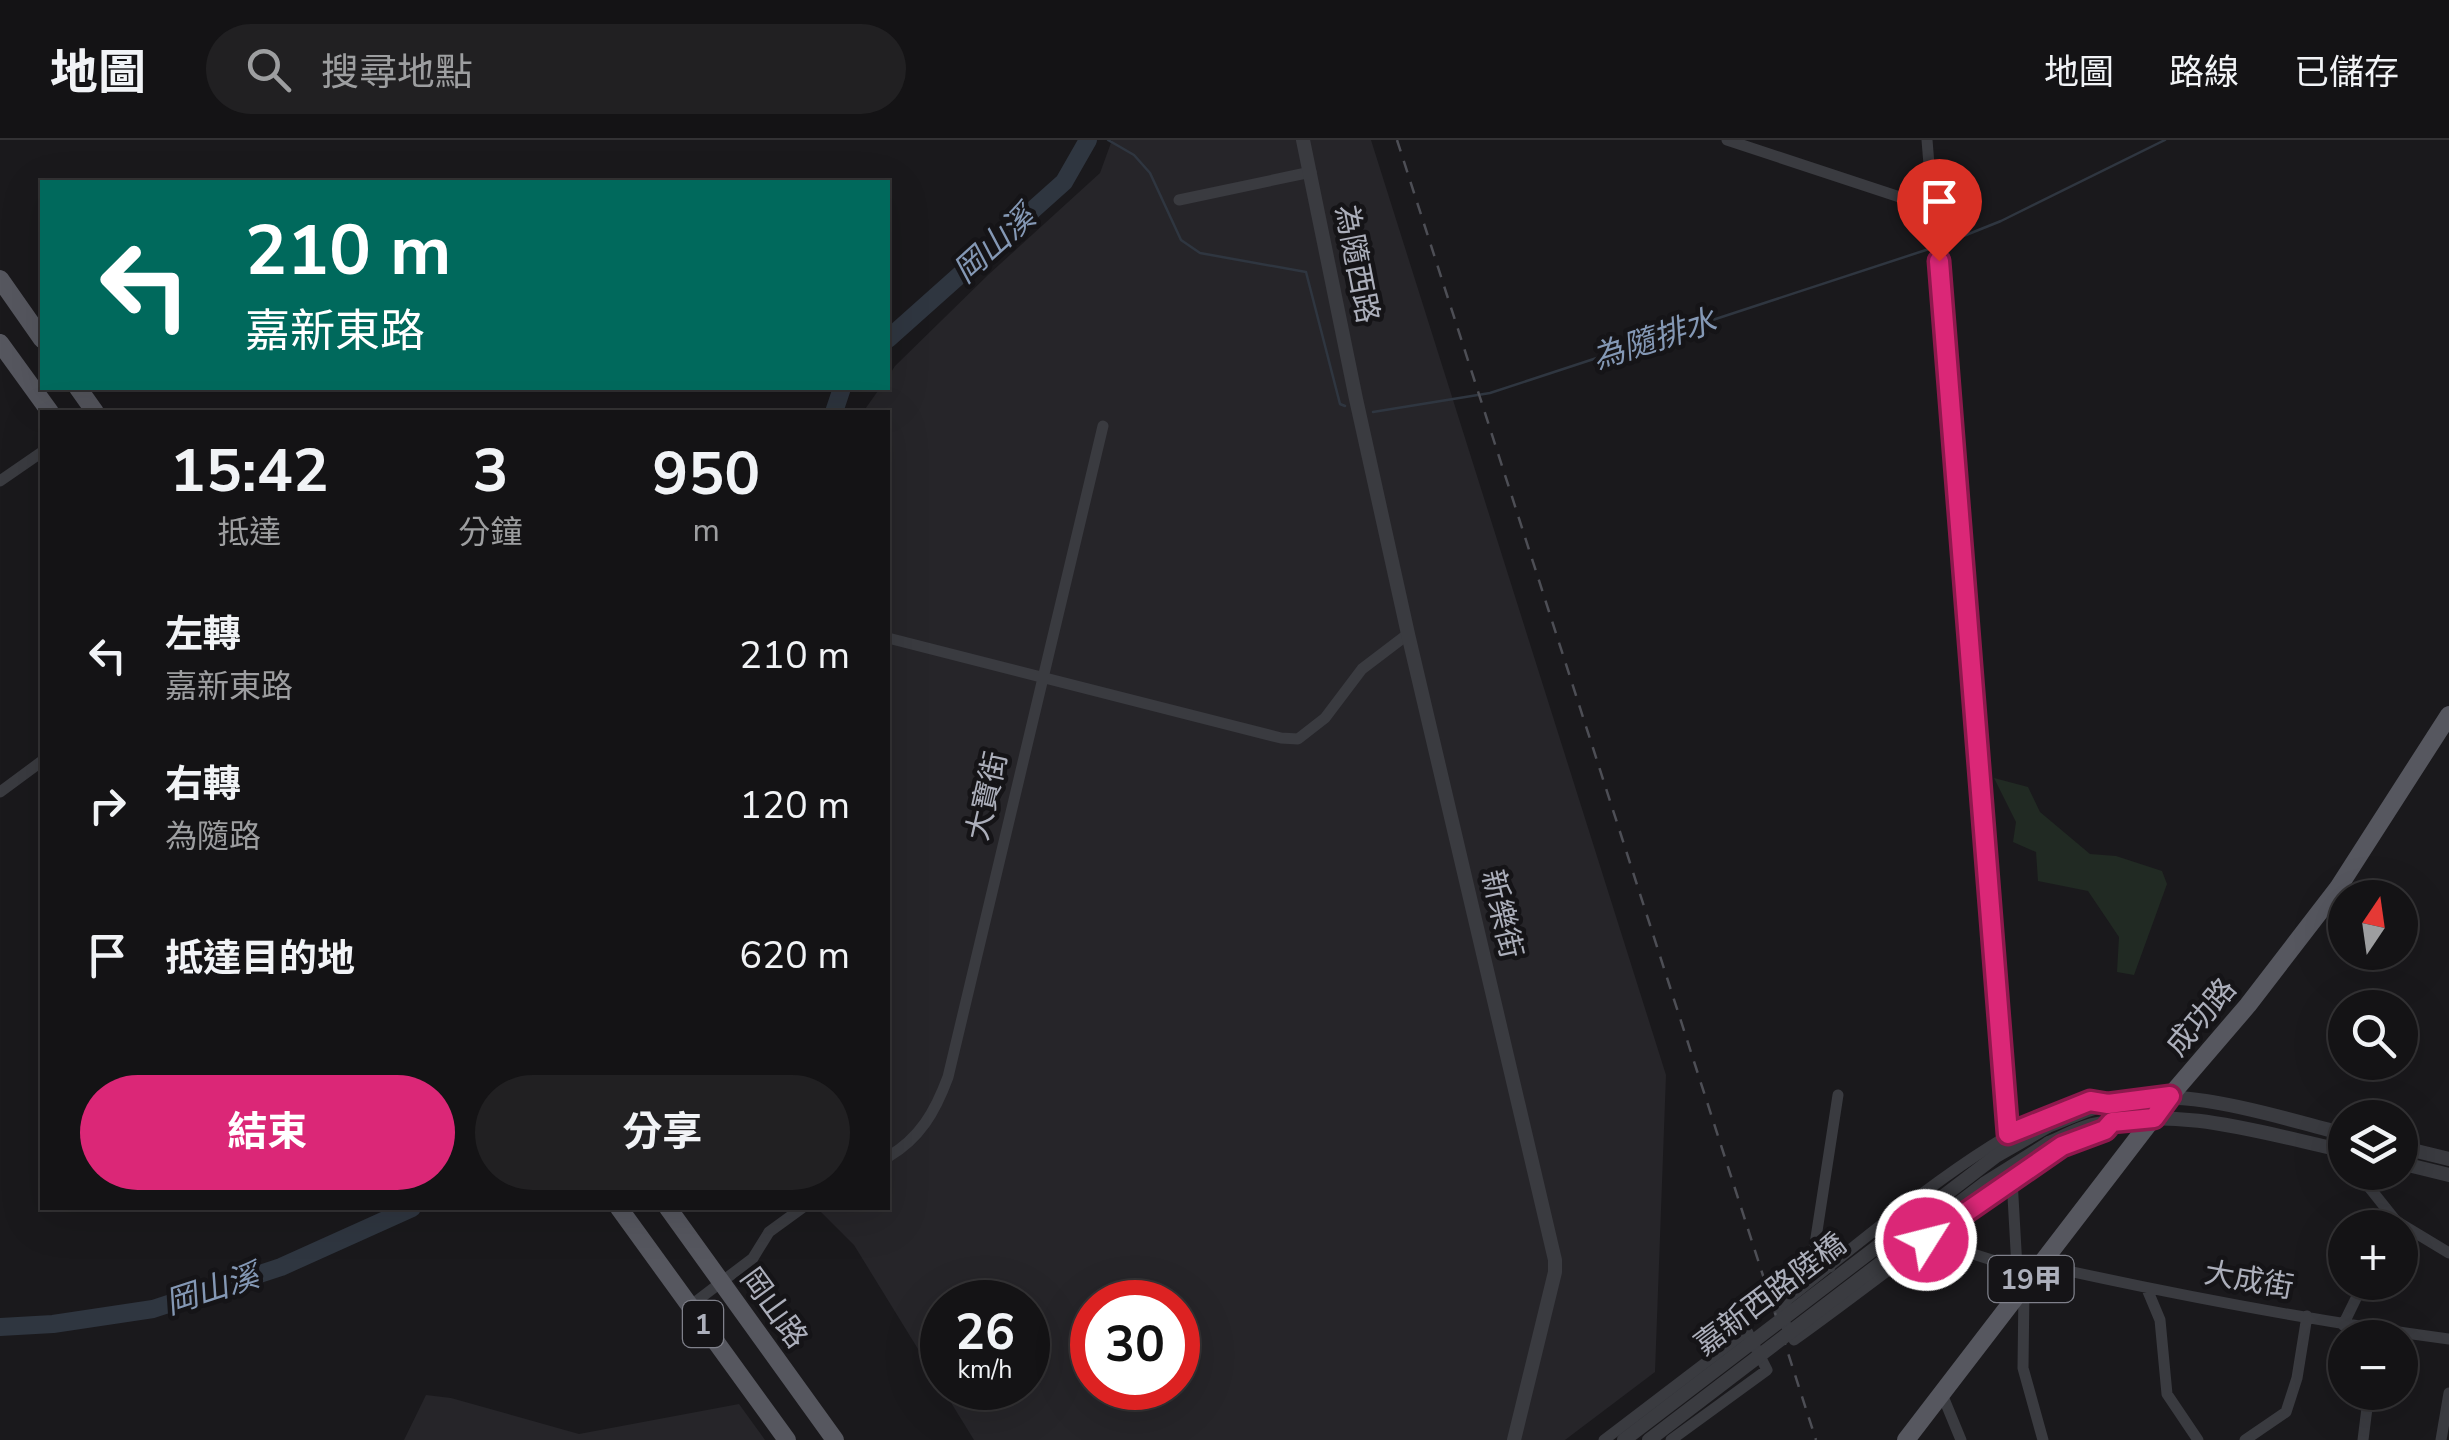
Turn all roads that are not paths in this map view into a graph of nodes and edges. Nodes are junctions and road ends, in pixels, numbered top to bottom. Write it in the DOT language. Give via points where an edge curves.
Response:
graph roads {
  1 [pos="1304,140"];
  2 [pos="1727,140"];
  3 [pos="1928,140"];
  4 [pos="1311,172"];
  5 [pos="1179,200"];
  6 [pos="1933,208"];
  7 [pos="0,279"];
  8 [pos="40,335"];
  9 [pos="0,343"];
  10 [pos="1356,399"];
  11 [pos="49,410"];
  12 [pos="1103,426"];
  13 [pos="40,453"];
  14 [pos="0,481"];
  15 [pos="1408,634"];
  16 [pos="890,639"];
  17 [pos="1040,678"];
  18 [pos="2449,714"];
  19 [pos="40,763"];
  20 [pos="0,792"];
  21 [pos="1838,1095"];
  22 [pos="2170,1096"];
  23 [pos="2108,1104"];
  24 [pos="2154,1118"];
  25 [pos="2112,1122"];
  26 [pos="2328,1130"];
  27 [pos="2008,1134"];
  28 [pos="2328,1149"];
  29 [pos="2418,1151"];
  30 [pos="890,1156"];
  31 [pos="2449,1158"];
  32 [pos="2418,1167"];
  33 [pos="2449,1174"];
  34 [pos="2012,1179"];
  35 [pos="620,1210"];
  36 [pos="669,1210"];
  37 [pos="799,1210"];
  38 [pos="1903,1210"];
  39 [pos="2418,1237"];
  40 [pos="1926,1240"];
  41 [pos="2449,1253"];
  42 [pos="2041,1265"];
  43 [pos="1830,1267"];
  44 [pos="2017,1268"];
  45 [pos="722,1283"];
  46 [pos="2024,1288"];
  47 [pos="2147,1288"];
  48 [pos="690,1306"];
  49 [pos="2308,1316"];
  50 [pos="2328,1321"];
  51 [pos="2418,1336"];
  52 [pos="2449,1338"];
  53 [pos="2449,1392"];
  54 [pos="1942,1394"];
  55 [pos="2367,1410"];
  56 [pos="787,1440"];
  57 [pos="835,1440"];
  58 [pos="1514,1440"];
  59 [pos="1604,1440"];
  60 [pos="1624,1440"];
  61 [pos="1649,1440"];
  62 [pos="1672,1440"];
  63 [pos="1906,1440"];
  64 [pos="1961,1440"];
  65 [pos="2043,1440"];
  66 [pos="2198,1440"];
  67 [pos="2244,1440"];
  68 [pos="2364,1440"];
  69 [pos="2442,1440"];
  1 -- 4 [label="street, 為隨西路"];
  2 -- 6 [label="street"];
  3 -- 6 [label="street"];
  4 -- 5 [label="street"];
  4 -- 10 [label="street, 為隨西路"];
  6 -- 27 [label="street"];
  7 -- 8 [label="main road"];
  9 -- 11 [label="main road"];
  10 -- 15 [label="street, 新樂街"];
  12 -- 17 [label="street, 大寶街"];
  13 -- 14 [label="street"];
  15 -- 17 [label="street" via="1362,669 1325,718 1298,739"];
  15 -- 58 [label="street, 新樂街" via="1555,1260"];
  16 -- 17 [label="street"];
  17 -- 30 [label="street, 大寶街" via="948,1077 919,1134"];
  18 -- 22 [label="main road, 成功路 / 19甲" via="2338,888"];
  19 -- 20 [label="street"];
  21 -- 43 [label="street" via="1815,1244"];
  22 -- 23 [label="street, 嘉新西路陸橋"];
  22 -- 24 [label="main road, 成功路 / 19甲"];
  22 -- 26 [label="street, 嘉新西路陸橋"];
  23 -- 27 [label="street" via="2090,1101"];
  23 -- 60 [label="street, 嘉新西路陸橋, bridge" via="2048,1126 1996,1156"];
  24 -- 25 [label="street, 嘉新西路陸橋"];
  24 -- 28 [label="street, 嘉新西路陸橋" via="2197,1119"];
  24 -- 42 [label="main road, 成功路 / 19甲"];
  25 -- 34 [label="street"];
  25 -- 61 [label="street, 嘉新西路陸橋, bridge" via="2049,1143 1984,1184"];
  27 -- 38 [label="street"];
  29 -- 31 [label="street"];
  32 -- 33 [label="street"];
  34 -- 40 [label="street"];
  34 -- 44 [label="street"];
  35 -- 48 [label="main road, 1"];
  36 -- 45 [label="main road, 岡山路 / 1"];
  37 -- 45 [label="street"];
  38 -- 40 [label="street"];
  38 -- 43 [label="street"];
  39 -- 41 [label="street"];
  40 -- 43 [label="street" via="1794,1340 1780,1312"];
  40 -- 44 [label="street"];
  42 -- 46 [label="main road, 成功路 / 19甲"];
  42 -- 47 [label="street, 大成街"];
  44 -- 46 [label="street"];
  45 -- 48 [label="street"];
  45 -- 57 [label="main road, 岡山路 / 1"];
  46 -- 54 [label="main road, 成功路 / 19甲"];
  46 -- 65 [label="street" via="2023,1368"];
  47 -- 49 [label="street, 大成街"];
  47 -- 66 [label="street" via="2160,1320 2167,1394"];
  48 -- 56 [label="main road, 1"];
  49 -- 50 [label="street, 大成街"];
  49 -- 67 [label="street" via="2286,1412"];
  51 -- 52 [label="street, 大成街"];
  53 -- 69 [label="street"];
  54 -- 63 [label="main road, 成功路 / 19甲"];
  54 -- 64 [label="street"];
  55 -- 68 [label="street"];
  59 -- 62 [label="street" via="1747,1331 1767,1370"];
}
